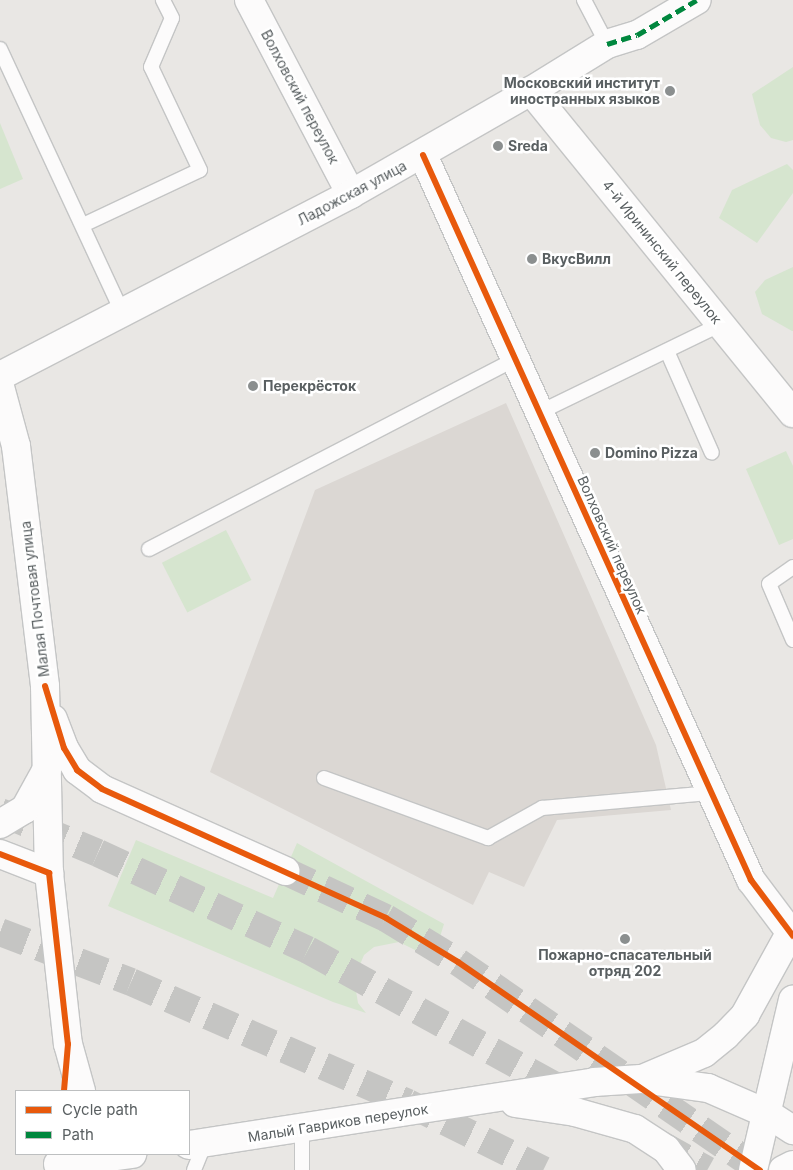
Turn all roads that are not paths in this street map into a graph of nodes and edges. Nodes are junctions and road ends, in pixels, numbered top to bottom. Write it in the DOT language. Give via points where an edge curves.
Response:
graph roads {
  1 [pos="163,0"];
  2 [pos="249,0"];
  3 [pos="584,0"];
  4 [pos="697,0"];
  5 [pos="608,44"];
  6 [pos="0,49"];
  7 [pos="530,91"];
  8 [pos="423,155"];
  9 [pos="351,194"];
  10 [pos="83,225"];
  11 [pos="122,312"];
  12 [pos="721,324"];
  13 [pos="667,351"];
  14 [pos="514,360"];
  15 [pos="0,376"];
  16 [pos="0,387"];
  17 [pos="793,412"];
  18 [pos="538,413"];
  19 [pos="712,453"];
  20 [pos="149,549"];
  21 [pos="793,567"];
  22 [pos="793,640"];
  23 [pos="45,686"];
  24 [pos="48,768"];
  25 [pos="324,778"];
  26 [pos="711,793"];
  27 [pos="0,824"];
  28 [pos="0,854"];
  29 [pos="285,871"];
  30 [pos="49,873"];
  31 [pos="792,933"];
  32 [pos="793,1000"];
  33 [pos="68,1044"];
  34 [pos="641,1079"];
  35 [pos="64,1090"];
  36 [pos="81,1090"];
  37 [pos="486,1099"];
  38 [pos="768,1114"];
  39 [pos="302,1129"];
  40 [pos="793,1130"];
  41 [pos="197,1144"];
  42 [pos="124,1155"];
  43 [pos="58,1163"];
  44 [pos="793,1165"];
  45 [pos="194,1170"];
  46 [pos="302,1170"];
  47 [pos="682,1170"];
  48 [pos="752,1170"];
  49 [pos="783,1170"];
  1 -- 10 [label="lane" via="172,18 151,67 200,170"];
  2 -- 9 [label="street, Волховский переулок"];
  3 -- 5 [label="lane"];
  4 -- 5 [label="street, Ладожская улица" via="637,35"];
  5 -- 7 [label="street, Ладожская улица"];
  6 -- 10 [label="lane"];
  7 -- 8 [label="street, Ладожская улица"];
  7 -- 12 [label="street, 4-й Ирининский переулок"];
  8 -- 9 [label="street, Ладожская улица"];
  8 -- 14 [label="street, Волховский переулок"];
  9 -- 11 [label="street, Ладожская улица"];
  10 -- 11 [label="lane"];
  11 -- 15 [label="street, Ладожская улица"];
  12 -- 13 [label="lane"];
  12 -- 17 [label="street, 4-й Ирининский переулок"];
  13 -- 18 [label="lane"];
  13 -- 19 [label="lane"];
  14 -- 18 [label="street, Волховский переулок"];
  14 -- 20 [label="lane"];
  16 -- 23 [label="street, Малая Почтовая улица" via="16,446"];
  18 -- 26 [label="street, Волховский переулок"];
  21 -- 22 [label="lane" via="769,584"];
  23 -- 24 [label="street, Малая Почтовая улица"];
  23 -- 29 [label="street" via="64,748 77,770 102,789"];
  24 -- 27 [label="street" via="25,809"];
  24 -- 30 [label="street, Малая Почтовая улица"];
  25 -- 26 [label="lane" via="488,838 542,808"];
  26 -- 31 [label="street, Волховский переулок" via="752,880"];
  28 -- 30 [label="street"];
  30 -- 33 [label="street"];
  31 -- 34 [label="street" via="745,1015 726,1035 704,1053"];
  32 -- 38 [label="street"];
  33 -- 35 [label="street"];
  33 -- 36 [label="street"];
  34 -- 37 [label="street, Малый Гавриков переулок" via="594,1082"];
  34 -- 38 [label="street, Малый Гавриков переулок" via="708,1088"];
  37 -- 39 [label="street, Малый Гавриков переулок"];
  37 -- 47 [label="street, Малый Гавриков переулок" via="575,1112 635,1129 666,1149"];
  38 -- 40 [label="street, Малый Гавриков переулок"];
  38 -- 48 [label="street"];
  39 -- 41 [label="street, Малый Гавриков переулок"];
  39 -- 46 [label="lane"];
  41 -- 45 [label="lane"];
  42 -- 43 [label="street"];
  44 -- 49 [label="street"];
}
